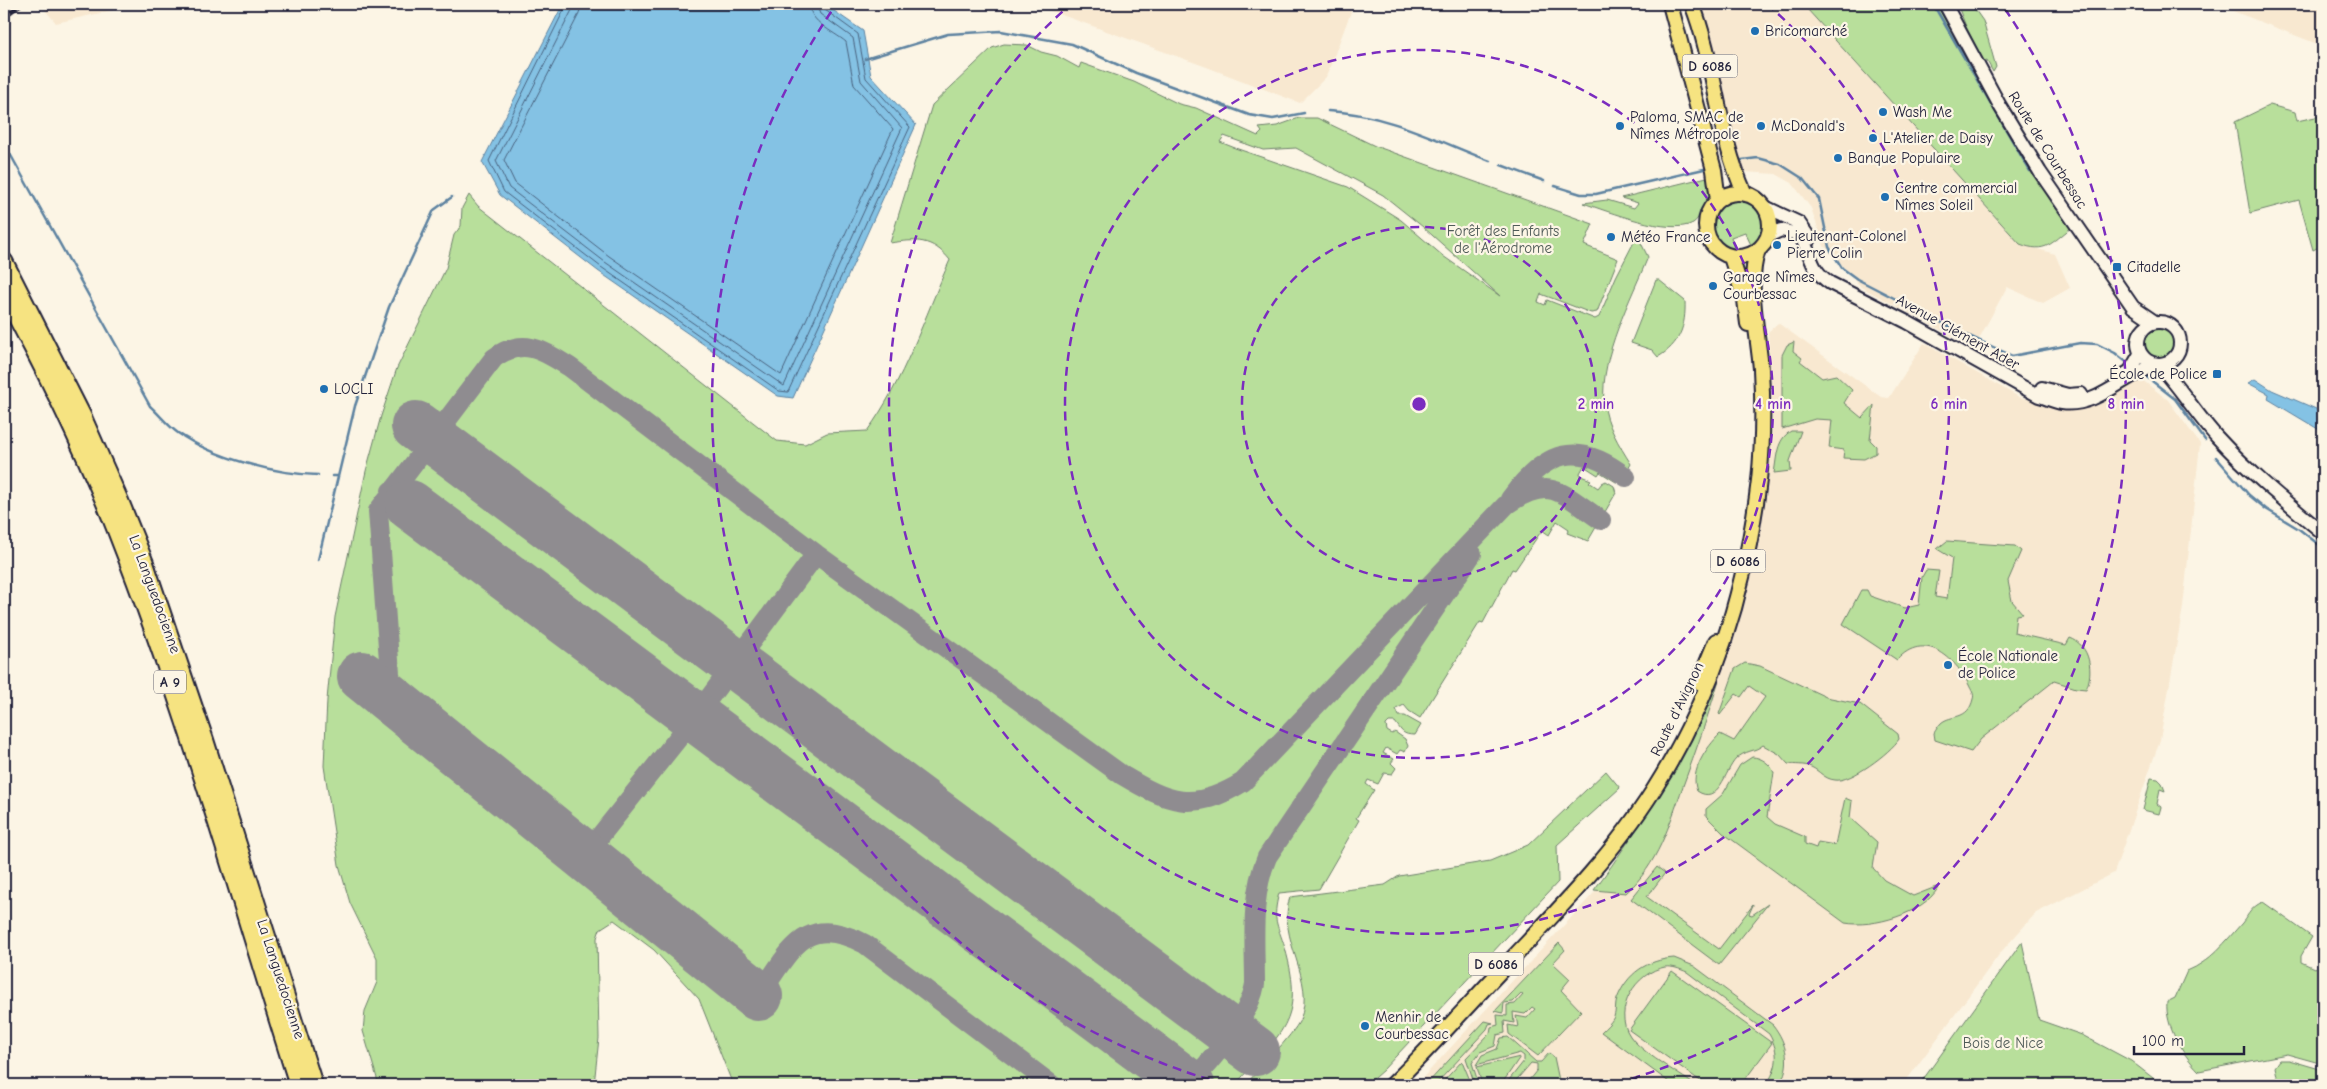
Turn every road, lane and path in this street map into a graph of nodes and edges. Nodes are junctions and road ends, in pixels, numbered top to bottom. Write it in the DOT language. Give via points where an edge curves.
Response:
graph roads {
  1 [pos="1670,4"];
  2 [pos="1692,4"];
  3 [pos="1945,4"];
  4 [pos="1745,194"];
  5 [pos="1718,200"];
  6 [pos="1765,207"];
  7 [pos="1768,236"];
  8 [pos="1758,250"];
  9 [pos="1731,257"];
  10 [pos="4,261"];
  11 [pos="4,294"];
  12 [pos="2133,307"];
  13 [pos="2155,322"];
  14 [pos="2139,335"];
  15 [pos="2140,354"];
  16 [pos="2161,364"];
  17 [pos="2323,533"];
  18 [pos="300,1041"];
  19 [pos="298,1085"];
  20 [pos="314,1085"];
  21 [pos="323,1085"];
  22 [pos="1380,1085"];
  23 [pos="1392,1085"];
  1 -- 5 [label="main road, D 6086" via="1714,170"];
  2 -- 4 [label="main road, D 6086" via="1733,164"];
  3 -- 12 [label="street, Route de Courbessac" via="2040,172"];
  4 -- 5 [label="main road" via="1729,194"];
  4 -- 6 [label="main road"];
  5 -- 9 [label="main road" via="1709,210 1706,230 1714,248"];
  6 -- 7 [label="main road" via="1770,221"];
  6 -- 15 [label="street, Avenue Clément Ader" via="1803,227 1819,260 1834,279 2040,387 2068,395 2094,390 2130,371"];
  7 -- 8 [label="main road"];
  7 -- 16 [label="street, Avenue Clément Ader" via="1781,230 1798,234 1812,265 1830,283 2039,396 2060,403 2078,403"];
  8 -- 9 [label="main road"];
  8 -- 23 [label="main road, Route d'Avignon / D 6086" via="1753,269 1761,371 1759,477 1739,596 1708,686 1659,780 1616,842"];
  9 -- 22 [label="main road, Route d'Avignon / D 6086" via="1744,300 1751,353 1753,420 1750,480 1735,576 1723,621 1699,682 1658,765 1602,845 1473,989"];
  10 -- 18 [label="highway, La Languedocienne / A 9" via="82,415 145,563"];
  11 -- 19 [label="highway, La Languedocienne / A 9" via="67,417 130,567 191,746"];
  12 -- 13 [label="street, Route de Courbessac"];
  12 -- 14 [label="street, Route de Courbessac"];
  13 -- 14 [label="street" via="2148,324"];
  13 -- 16 [label="street" via="2170,325 2179,336 2178,353"];
  14 -- 15 [label="street"];
  15 -- 16 [label="street" via="2144,359"];
  16 -- 17 [label="street" via="2218,438 2259,479"];
  18 -- 20 [label="highway, La Languedocienne / A 9"];
  18 -- 21 [label="highway" via="315,1062"];
}
